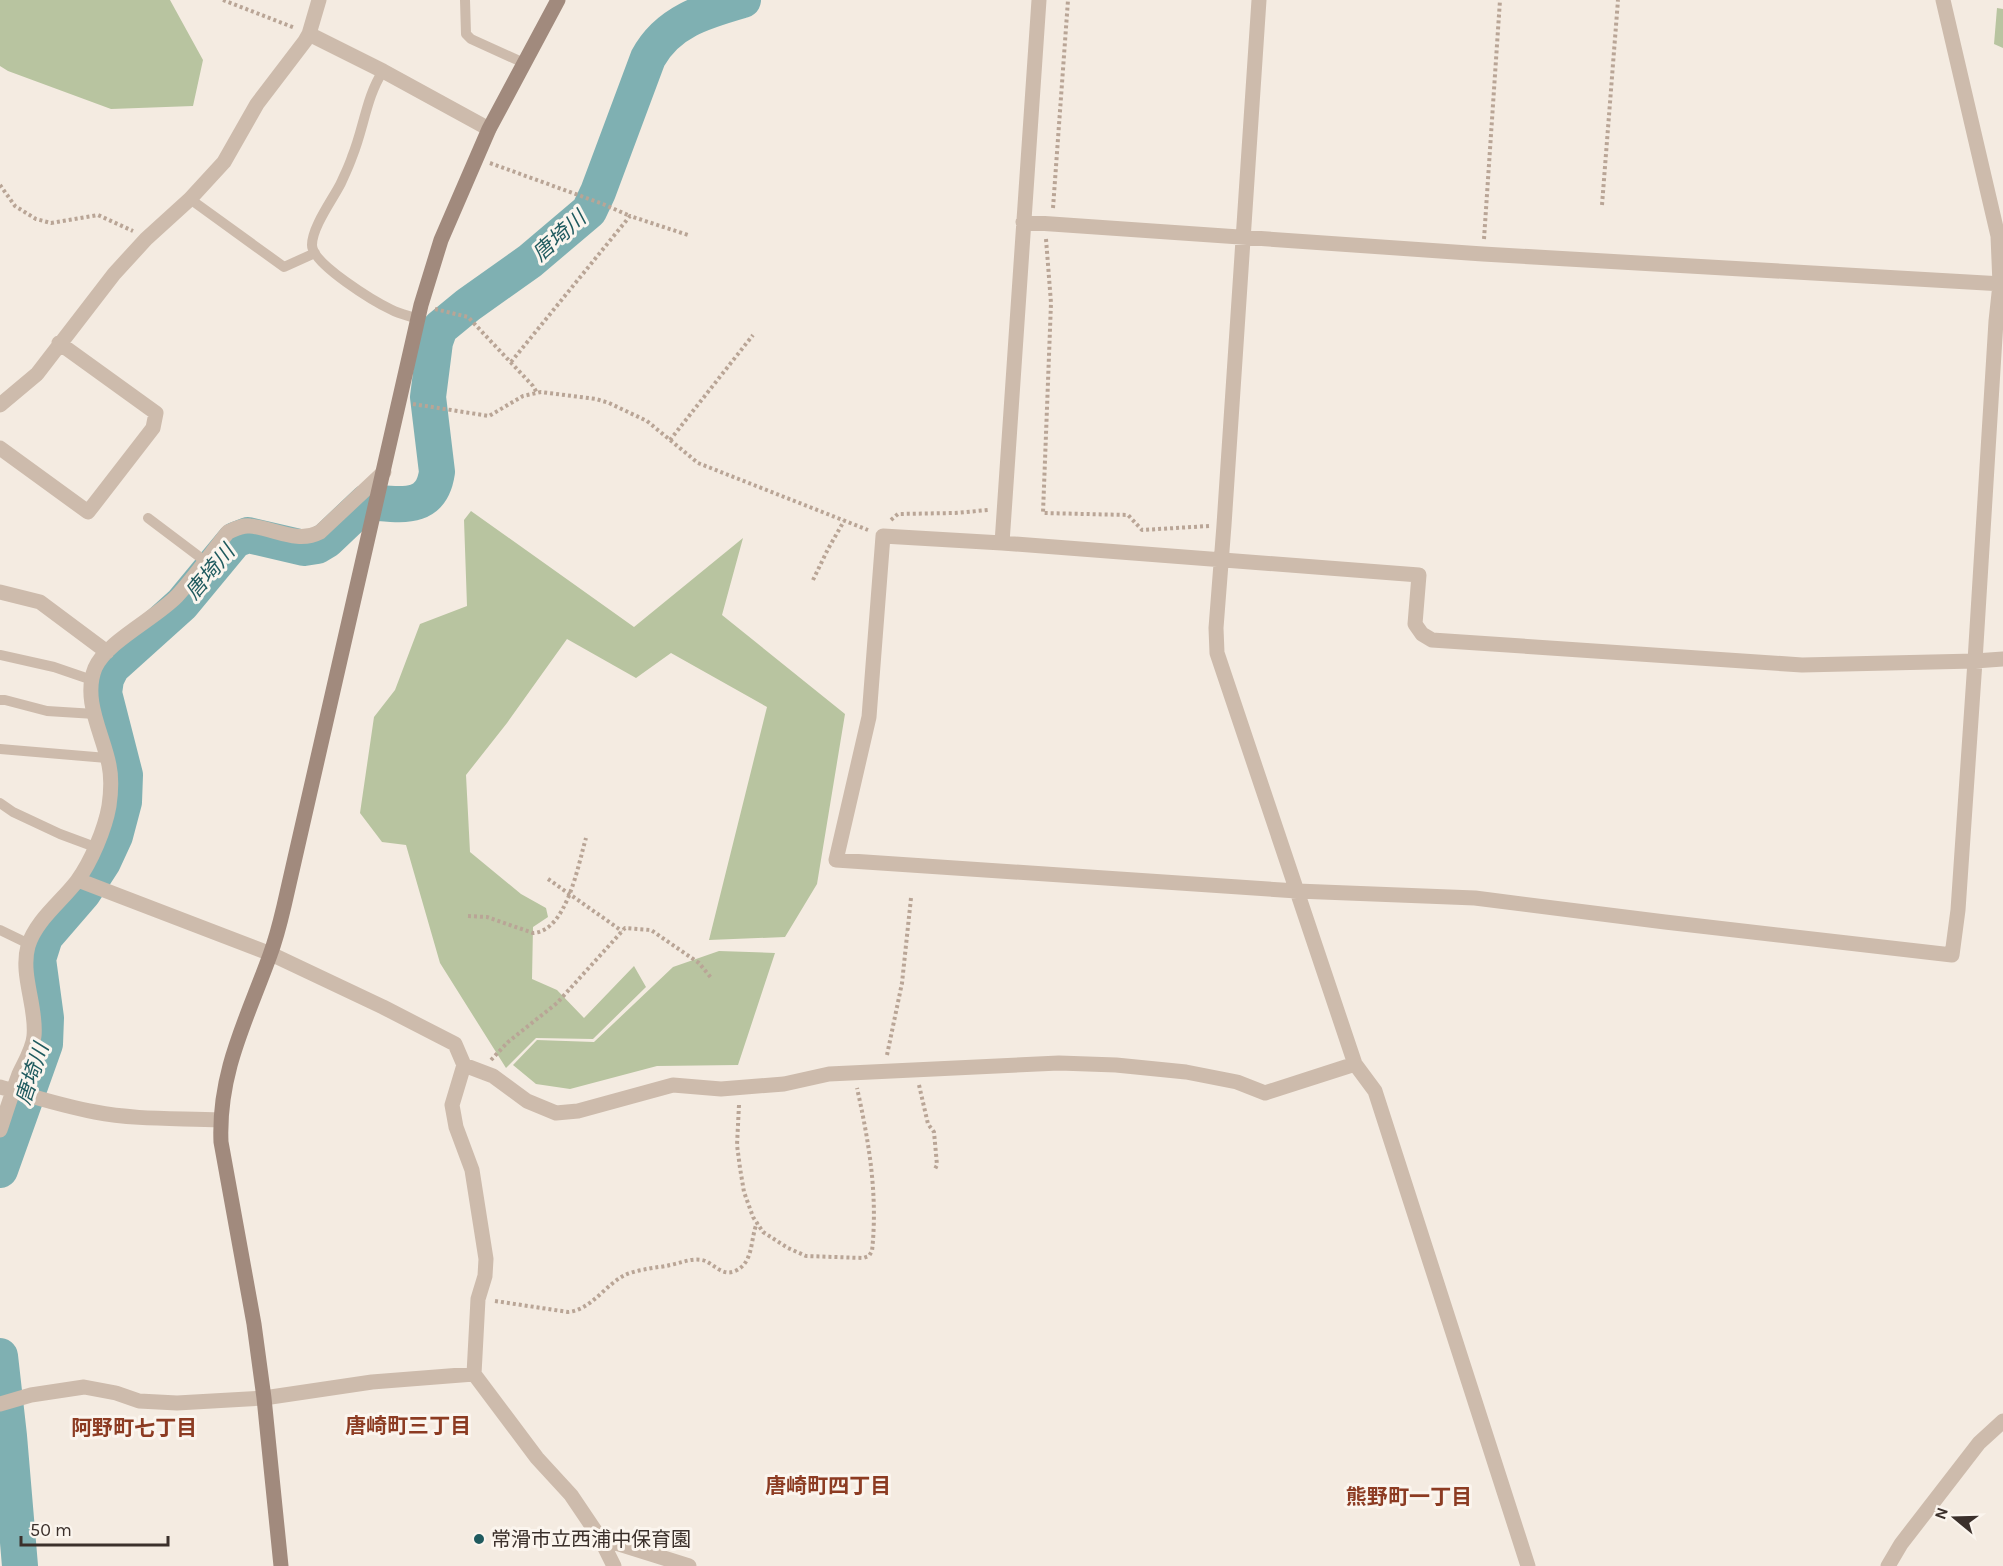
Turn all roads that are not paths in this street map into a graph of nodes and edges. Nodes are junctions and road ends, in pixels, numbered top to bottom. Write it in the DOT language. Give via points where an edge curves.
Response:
graph roads {
  1 [pos="320,0"];
  2 [pos="465,0"];
  3 [pos="558,0"];
  4 [pos="1039,0"];
  5 [pos="1259,0"];
  6 [pos="1943,0"];
  7 [pos="309,34"];
  8 [pos="524,63"];
  9 [pos="383,71"];
  10 [pos="489,129"];
  11 [pos="190,199"];
  12 [pos="1023,222"];
  13 [pos="1242,237"];
  14 [pos="315,253"];
  15 [pos="2001,284"];
  16 [pos="420,312"];
  17 [pos="60,343"];
  18 [pos="0,405"];
  19 [pos="0,448"];
  20 [pos="384,473"];
  21 [pos="148,518"];
  22 [pos="1002,543"];
  23 [pos="1222,560"];
  24 [pos="205,561"];
  25 [pos="0,592"];
  26 [pos="106,652"];
  27 [pos="0,655"];
  28 [pos="2003,659"];
  29 [pos="1975,661"];
  30 [pos="92,680"];
  31 [pos="0,700"];
  32 [pos="95,714"];
  33 [pos="0,749"];
  34 [pos="107,758"];
  35 [pos="0,803"];
  36 [pos="95,847"];
  37 [pos="79,880"];
  38 [pos="1297,891"];
  39 [pos="0,930"];
  40 [pos="29,944"];
  41 [pos="271,954"];
  42 [pos="1354,1064"];
  43 [pos="464,1065"];
  44 [pos="16,1093"];
  45 [pos="220,1120"];
  46 [pos="0,1130"];
  47 [pos="474,1374"];
  48 [pos="264,1398"];
  49 [pos="0,1404"];
  50 [pos="2003,1421"];
  51 [pos="600,1538"];
  52 [pos="281,1566"];
  53 [pos="614,1566"];
  54 [pos="689,1566"];
  55 [pos="1528,1566"];
  56 [pos="1888,1566"];
  1 -- 7 [label="street"];
  2 -- 8 [label="lane" via="466,34"];
  3 -- 8 [label="street"];
  4 -- 12 [label="street"];
  5 -- 13 [label="street"];
  6 -- 15 [label="street" via="1998,236"];
  7 -- 9 [label="street"];
  7 -- 11 [label="street" via="257,104 224,162"];
  8 -- 10 [label="street"];
  9 -- 10 [label="street"];
  9 -- 14 [label="lane" via="367,103 362,130 343,180 315,231"];
  10 -- 16 [label="street" via="441,240"];
  11 -- 14 [label="lane" via="284,267"];
  11 -- 17 [label="street" via="147,237"];
  12 -- 13 [label="street"];
  12 -- 22 [label="street"];
  13 -- 15 [label="street"];
  13 -- 23 [label="street"];
  14 -- 16 [label="lane" via="361,294 394,312"];
  15 -- 29 [label="street"];
  16 -- 20 [label="street"];
  17 -- 18 [label="street" via="37,374"];
  17 -- 19 [label="street" via="156,413 153,428 88,512"];
  20 -- 24 [label="street" via="311,537 239,527 228,532"];
  20 -- 41 [label="street"];
  21 -- 24 [label="lane"];
  22 -- 23 [label="street"];
  22 -- 38 [label="street" via="883,537 869,717 836,860"];
  23 -- 29 [label="street" via="1419,574 1415,624 1432,640 1802,665"];
  23 -- 38 [label="street" via="1217,653"];
  24 -- 26 [label="street" via="176,597"];
  25 -- 26 [label="street" via="40,602"];
  26 -- 30 [label="street"];
  27 -- 30 [label="lane"];
  28 -- 29 [label="street"];
  29 -- 38 [label="street" via="1952,955 1475,898"];
  30 -- 32 [label="street"];
  31 -- 32 [label="lane" via="47,711"];
  32 -- 34 [label="street"];
  33 -- 34 [label="lane"];
  34 -- 36 [label="street" via="111,787"];
  35 -- 36 [label="lane" via="13,813"];
  36 -- 37 [label="street"];
  37 -- 40 [label="street" via="41,921"];
  37 -- 41 [label="street"];
  38 -- 42 [label="street"];
  39 -- 40 [label="lane"];
  40 -- 44 [label="street" via="26,956 34,1038"];
  41 -- 43 [label="street" via="455,1044"];
  41 -- 45 [label="street" via="233,1051"];
  42 -- 43 [label="street" via="1265,1093 1186,1072 1059,1063 829,1074 784,1084 721,1089 673,1085 578,1111 556,1113 527,1101 493,1076"];
  42 -- 55 [label="street" via="1375,1091"];
  43 -- 47 [label="street" via="452,1105 472,1170 486,1259 478,1299"];
  44 -- 45 [label="street" via="96,1112"];
  44 -- 46 [label="street"];
  45 -- 48 [label="street" via="220,1142"];
  47 -- 48 [label="street" via="372,1382"];
  47 -- 51 [label="street" via="537,1458 571,1495"];
  48 -- 49 [label="street" via="139,1401 84,1387"];
  48 -- 52 [label="street"];
  50 -- 56 [label="street" via="1978,1443"];
  51 -- 53 [label="street"];
  51 -- 54 [label="street"];
}
